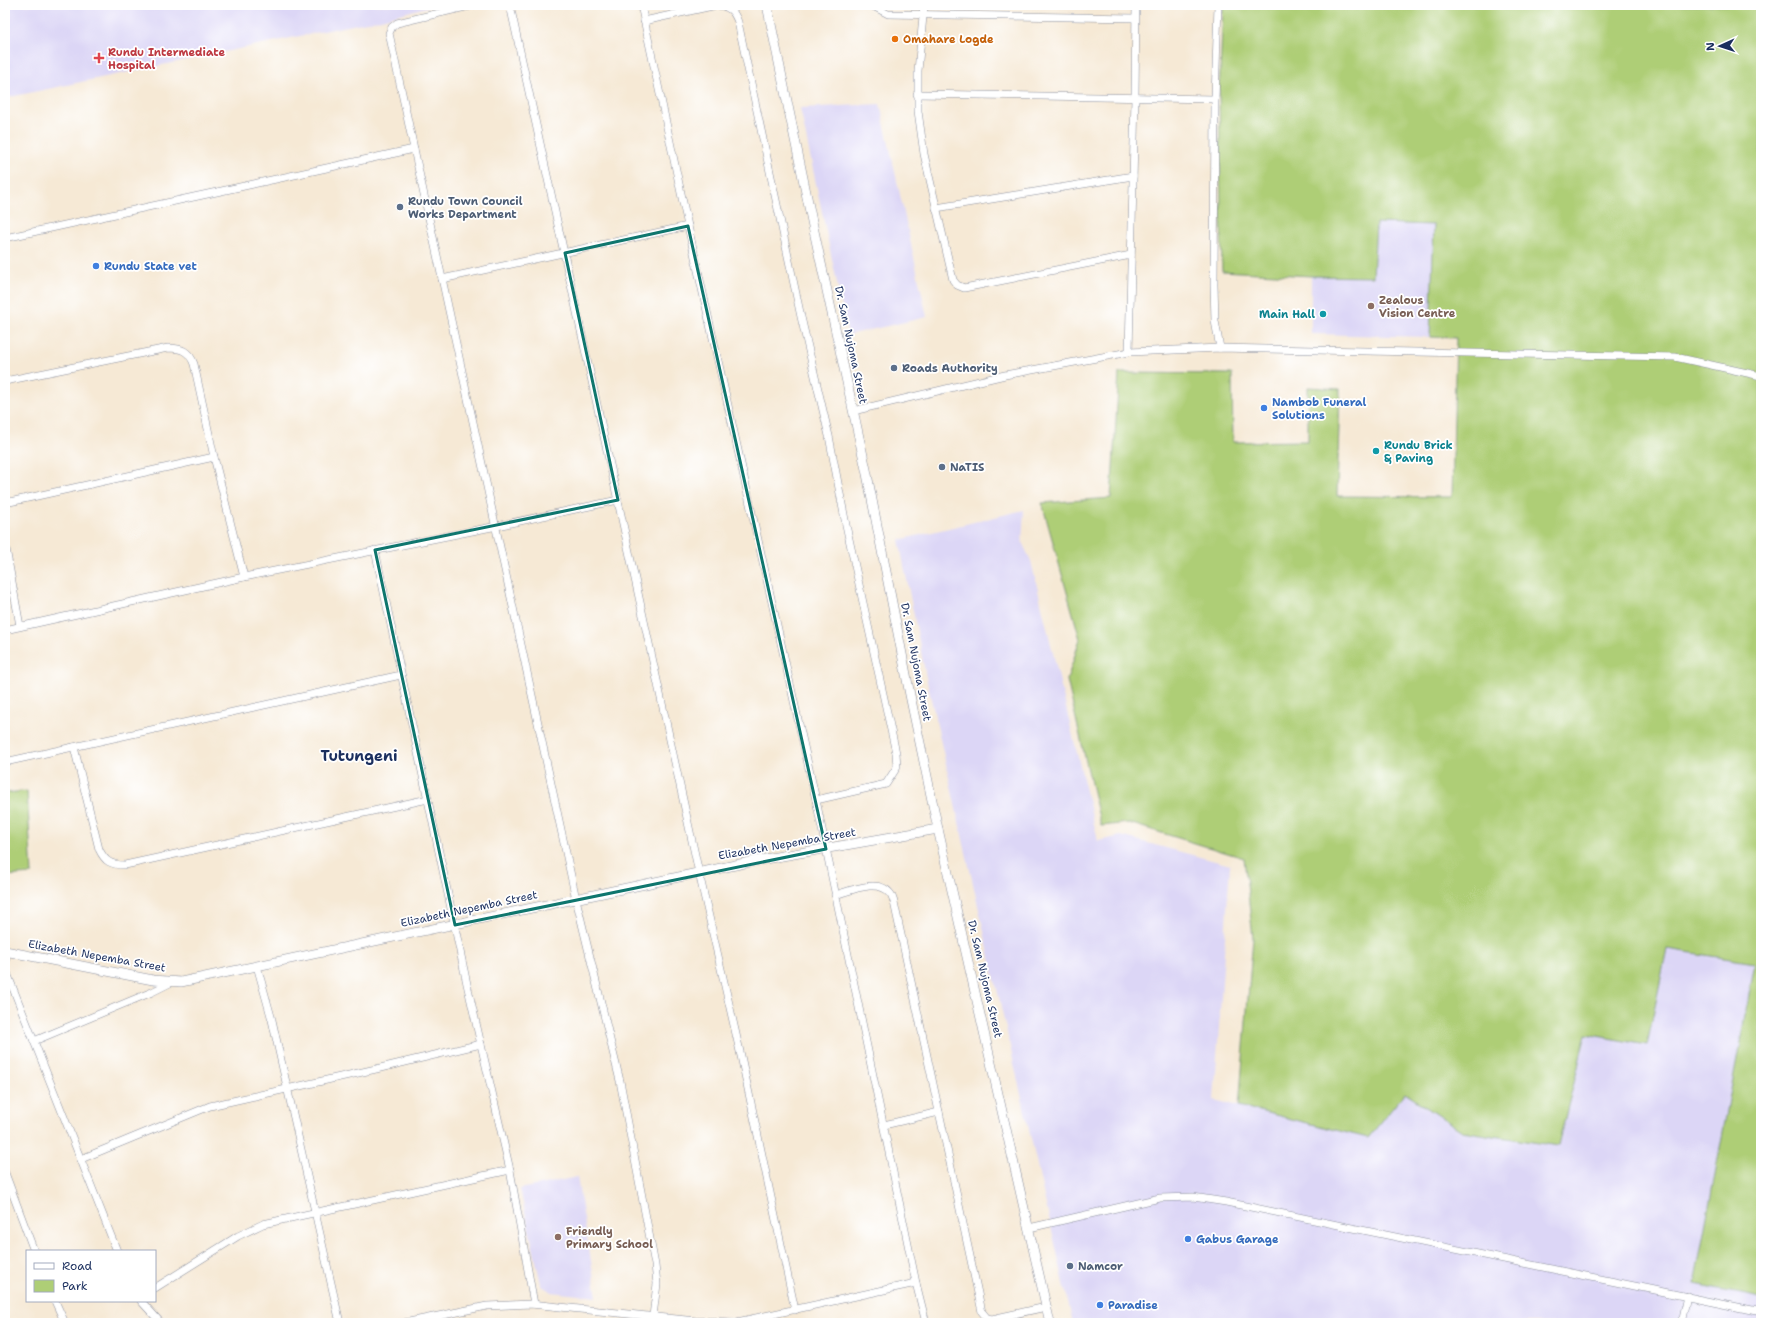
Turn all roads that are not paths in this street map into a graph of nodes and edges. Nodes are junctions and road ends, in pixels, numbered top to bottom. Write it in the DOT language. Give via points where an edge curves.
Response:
graph roads {
  1 [pos="474,5"];
  2 [pos="510,5"];
  3 [pos="641,5"];
  4 [pos="717,5"];
  5 [pos="767,5"];
  6 [pos="871,5"];
  7 [pos="924,5"];
  8 [pos="1136,5"];
  9 [pos="1218,5"];
  10 [pos="923,15"];
  11 [pos="1135,18"];
  12 [pos="644,21"];
  13 [pos="917,94"];
  14 [pos="1135,97"];
  15 [pos="1215,99"];
  16 [pos="414,149"];
  17 [pos="1133,176"];
  18 [pos="936,208"];
  19 [pos="688,226"];
  20 [pos="5,238"];
  21 [pos="565,253"];
  22 [pos="1131,255"];
  23 [pos="442,279"];
  24 [pos="1220,348"];
  25 [pos="1129,352"];
  26 [pos="1761,376"];
  27 [pos="5,381"];
  28 [pos="853,410"];
  29 [pos="214,457"];
  30 [pos="618,500"];
  31 [pos="5,504"];
  32 [pos="497,526"];
  33 [pos="5,543"];
  34 [pos="375,550"];
  35 [pos="244,576"];
  36 [pos="20,626"];
  37 [pos="5,630"];
  38 [pos="401,675"];
  39 [pos="74,747"];
  40 [pos="5,762"];
  41 [pos="428,799"];
  42 [pos="816,800"];
  43 [pos="938,829"];
  44 [pos="826,849"];
  45 [pos="699,873"];
  46 [pos="835,894"];
  47 [pos="576,899"];
  48 [pos="455,924"];
  49 [pos="6,951"];
  50 [pos="257,966"];
  51 [pos="6,974"];
  52 [pos="172,982"];
  53 [pos="34,1040"];
  54 [pos="481,1044"];
  55 [pos="288,1089"];
  56 [pos="939,1112"];
  57 [pos="884,1125"];
  58 [pos="81,1158"];
  59 [pos="510,1170"];
  60 [pos="5,1173"];
  61 [pos="315,1212"];
  62 [pos="1029,1228"];
  63 [pos="34,1250"];
  64 [pos="117,1250"];
  65 [pos="916,1283"];
  66 [pos="156,1287"];
  67 [pos="1687,1296"];
  68 [pos="55,1302"];
  69 [pos="142,1302"];
  70 [pos="534,1304"];
  71 [pos="1046,1308"];
  72 [pos="795,1310"];
  73 [pos="1761,1312"];
  74 [pos="653,1316"];
  75 [pos="65,1323"];
  76 [pos="161,1323"];
  77 [pos="340,1323"];
  78 [pos="404,1323"];
  79 [pos="926,1323"];
  80 [pos="1050,1323"];
  81 [pos="1681,1323"];
  1 -- 16 [label="street" via="397,23 389,33"];
  2 -- 21 [label="street"];
  3 -- 12 [label="street"];
  4 -- 12 [label="street"];
  4 -- 42 [label="street" via="734,12 738,22 896,753 897,767 886,784"];
  5 -- 28 [label="street, Dr. Sam Nujoma Street"];
  6 -- 10 [label="street" via="888,14"];
  7 -- 10 [label="street"];
  8 -- 11 [label="street"];
  9 -- 15 [label="street"];
  10 -- 11 [label="street"];
  10 -- 13 [label="street"];
  11 -- 14 [label="street"];
  12 -- 19 [label="street"];
  13 -- 14 [label="street"];
  13 -- 18 [label="street" via="924,154"];
  14 -- 15 [label="street"];
  14 -- 17 [label="street"];
  15 -- 24 [label="street" via="1215,321"];
  16 -- 20 [label="street"];
  16 -- 23 [label="street"];
  17 -- 18 [label="street"];
  17 -- 22 [label="street"];
  18 -- 22 [label="street" via="953,280 964,288"];
  19 -- 21 [label="street"];
  19 -- 42 [label="street"];
  21 -- 23 [label="street"];
  21 -- 30 [label="street"];
  22 -- 25 [label="street"];
  23 -- 32 [label="street"];
  24 -- 25 [label="street"];
  24 -- 26 [label="street" via="1675,357"];
  25 -- 28 [label="street" via="1005,375"];
  27 -- 29 [label="street" via="178,348 191,356 194,364"];
  28 -- 43 [label="street, Dr. Sam Nujoma Street"];
  29 -- 31 [label="street"];
  29 -- 35 [label="street"];
  30 -- 32 [label="street"];
  30 -- 45 [label="street"];
  32 -- 34 [label="street"];
  32 -- 47 [label="street"];
  33 -- 36 [label="street"];
  34 -- 35 [label="street"];
  34 -- 38 [label="street"];
  35 -- 36 [label="street"];
  36 -- 37 [label="street"];
  38 -- 39 [label="street"];
  38 -- 41 [label="street"];
  39 -- 40 [label="street"];
  39 -- 41 [label="street" via="99,849 102,857 116,865"];
  41 -- 48 [label="street"];
  42 -- 44 [label="street"];
  43 -- 44 [label="street, Elizabeth Nepemba Street"];
  43 -- 62 [label="street, Dr. Sam Nujoma Street"];
  44 -- 45 [label="street, Elizabeth Nepemba Street"];
  44 -- 46 [label="street"];
  45 -- 47 [label="street, Elizabeth Nepemba Street"];
  45 -- 72 [label="street"];
  46 -- 56 [label="street" via="872,886 880,886 890,893"];
  46 -- 57 [label="street"];
  47 -- 48 [label="street, Elizabeth Nepemba Street"];
  47 -- 74 [label="street" via="620,1081 655,1265 657,1284"];
  48 -- 50 [label="street, Elizabeth Nepemba Street"];
  48 -- 54 [label="street"];
  49 -- 51 [label="street"];
  49 -- 52 [label="street, Elizabeth Nepemba Street"];
  50 -- 52 [label="street, Elizabeth Nepemba Street" via="194,980"];
  50 -- 55 [label="street"];
  51 -- 53 [label="street"];
  52 -- 53 [label="street"];
  53 -- 58 [label="street"];
  54 -- 55 [label="street"];
  54 -- 59 [label="street"];
  55 -- 58 [label="street" via="210,1106"];
  55 -- 61 [label="street"];
  56 -- 57 [label="street"];
  56 -- 71 [label="street" via="982,1312 987,1318 992,1319"];
  57 -- 65 [label="street"];
  58 -- 64 [label="street"];
  59 -- 61 [label="street"];
  59 -- 70 [label="street"];
  60 -- 63 [label="street"];
  61 -- 66 [label="street" via="263,1224 238,1236"];
  61 -- 77 [label="street"];
  62 -- 67 [label="street" via="1160,1198 1193,1197"];
  62 -- 71 [label="street, Dr. Sam Nujoma Street"];
  65 -- 72 [label="street"];
  65 -- 79 [label="street"];
  67 -- 73 [label="street"];
  67 -- 81 [label="street"];
  68 -- 75 [label="street"];
  69 -- 76 [label="street"];
  70 -- 74 [label="street"];
  70 -- 78 [label="street" via="487,1306"];
  71 -- 80 [label="street, Dr. Sam Nujoma Street"];
  72 -- 74 [label="street" via="731,1322"];
}
